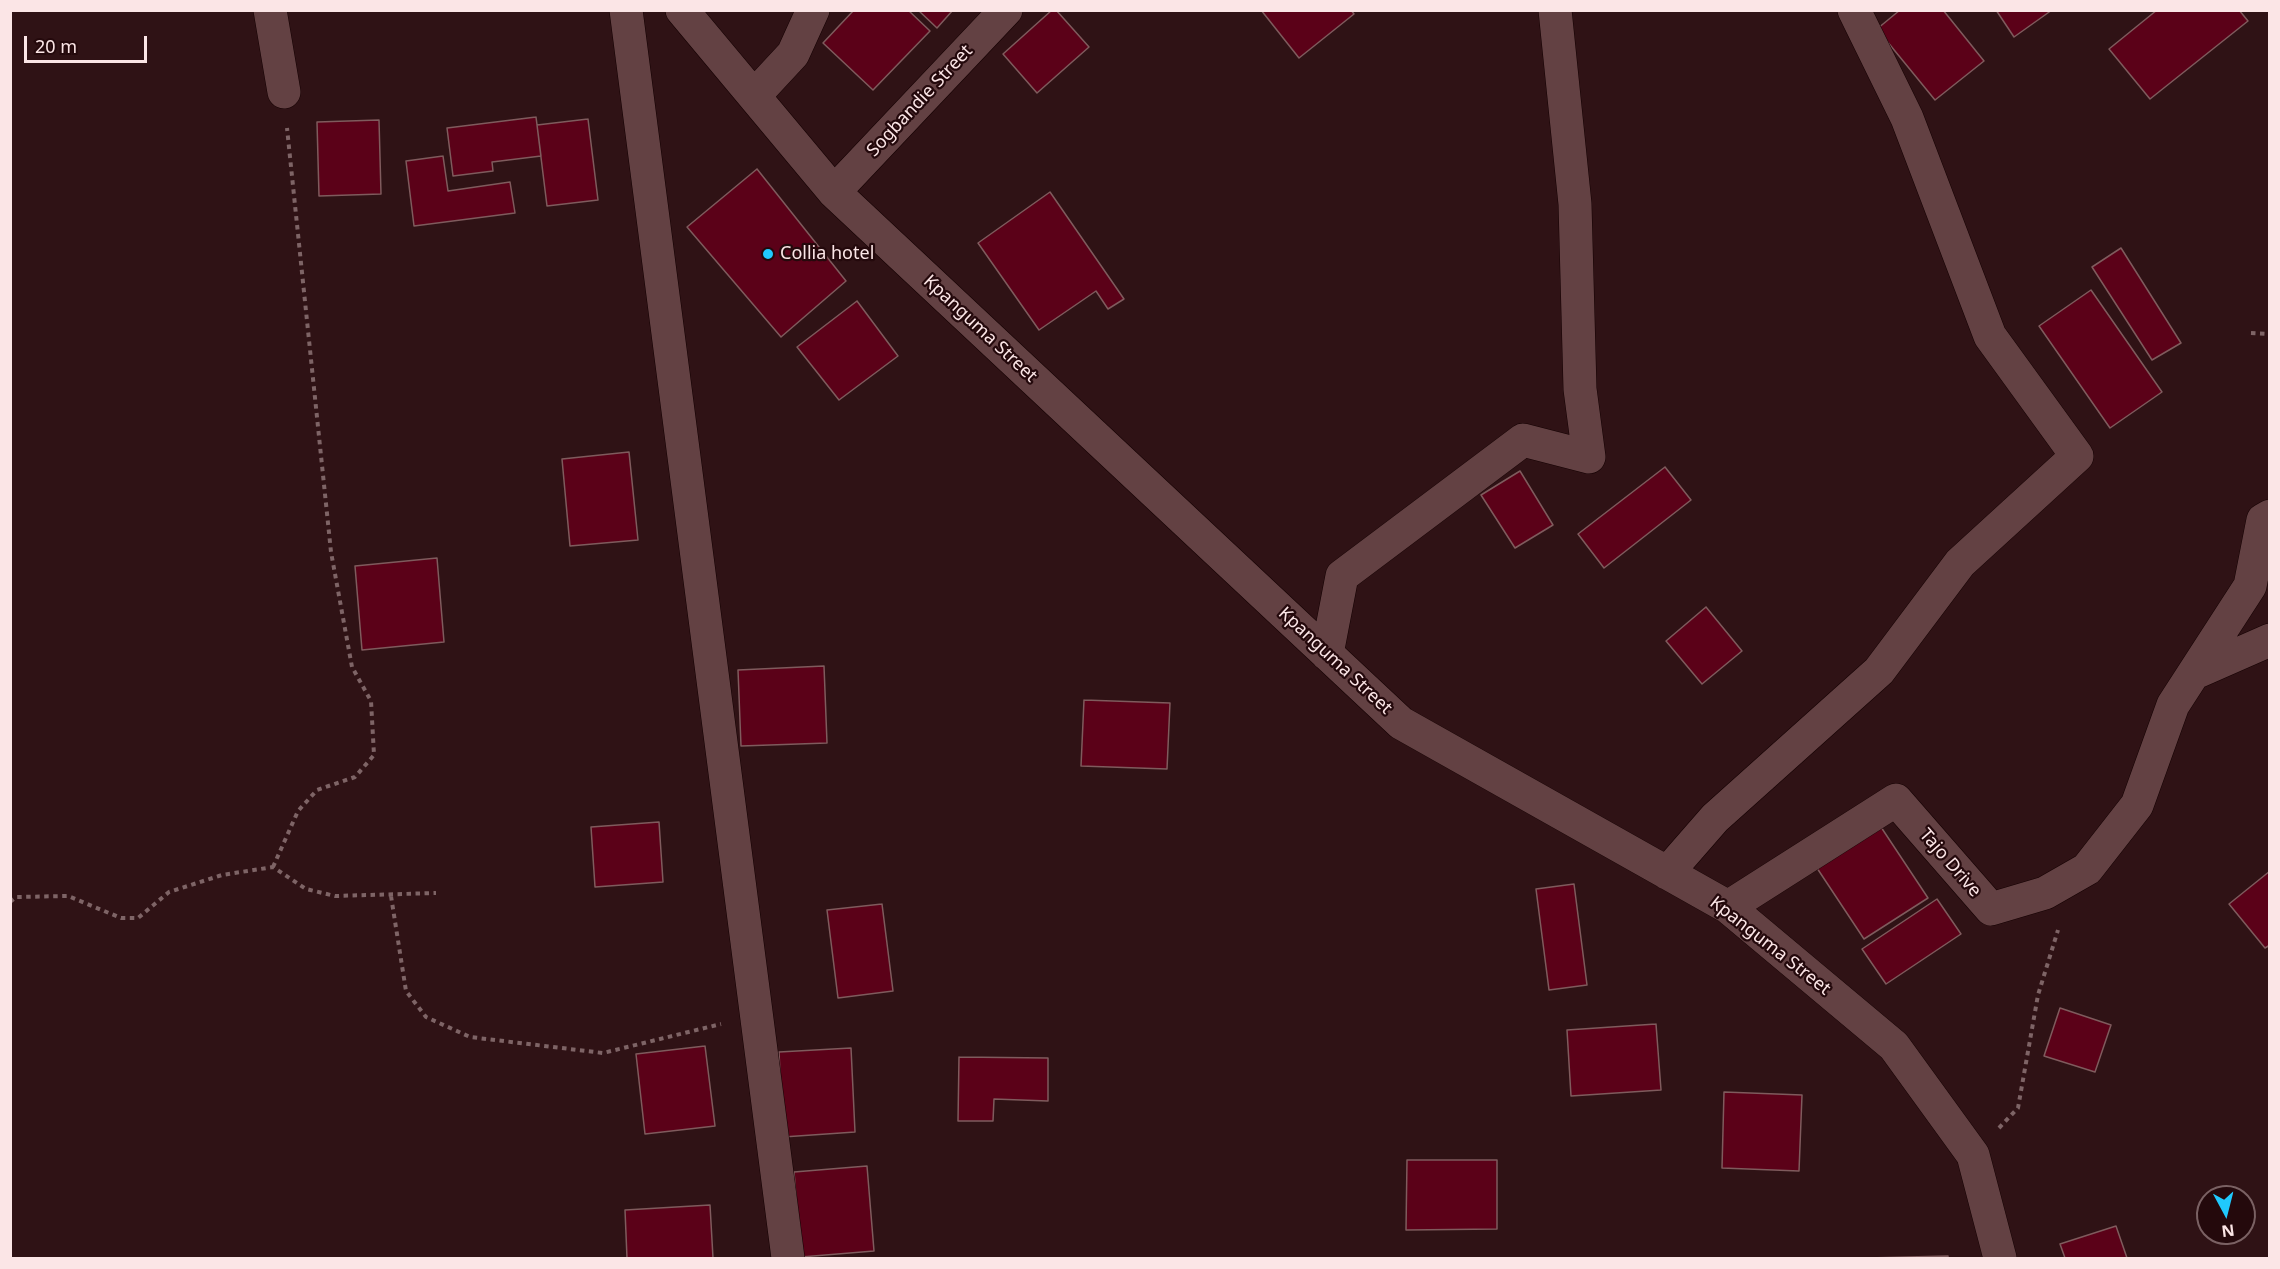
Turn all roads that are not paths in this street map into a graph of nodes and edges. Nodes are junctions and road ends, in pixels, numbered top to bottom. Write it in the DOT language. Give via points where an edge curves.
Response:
graph roads {
  1 [pos="270,10"];
  2 [pos="626,10"];
  3 [pos="682,10"];
  4 [pos="813,10"];
  5 [pos="1006,10"];
  6 [pos="1555,10"];
  7 [pos="1854,10"];
  8 [pos="284,92"];
  9 [pos="754,96"];
  10 [pos="834,192"];
  11 [pos="2270,516"];
  12 [pos="2270,640"];
  13 [pos="1327,654"];
  14 [pos="2195,674"];
  15 [pos="1667,873"];
  16 [pos="1728,907"];
  17 [pos="789,1258"];
  18 [pos="2000,1258"];
  1 -- 8 [label="street"];
  2 -- 17 [label="street"];
  3 -- 9 [label="street, Kpanguma Street"];
  4 -- 9 [label="street" via="793,54"];
  5 -- 10 [label="street, Sogbandie Street"];
  6 -- 13 [label="street" via="1575,204 1580,388 1589,457 1523,440 1371,554 1342,576"];
  7 -- 15 [label="street" via="1907,118 1990,336 2077,456 1960,563 1879,671 1714,818"];
  9 -- 10 [label="street, Kpanguma Street"];
  10 -- 13 [label="street, Kpanguma Street"];
  11 -- 14 [label="street, Tajo Drive" via="2263,520 2250,586"];
  12 -- 14 [label="street"];
  13 -- 15 [label="street, Kpanguma Street" via="1401,723"];
  14 -- 16 [label="street, Tajo Drive" via="2173,705 2137,805 2087,869 2045,893 1991,909 1896,800"];
  15 -- 16 [label="street, Kpanguma Street"];
  16 -- 18 [label="street, Kpanguma Street" via="1894,1046 1973,1155"];
}
